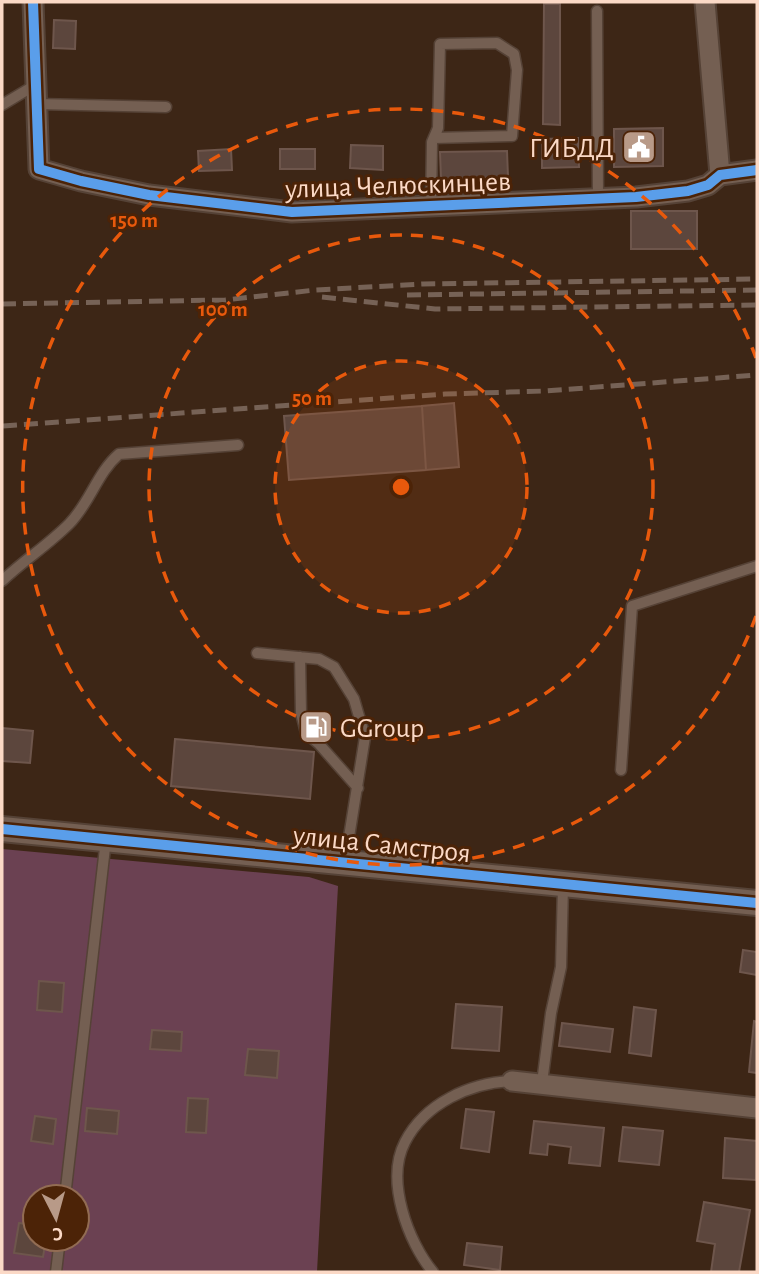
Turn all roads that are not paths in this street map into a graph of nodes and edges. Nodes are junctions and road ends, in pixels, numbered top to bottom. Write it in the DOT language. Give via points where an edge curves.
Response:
graph roads {
  1 [pos="33,2"];
  2 [pos="705,2"];
  3 [pos="597,11"];
  4 [pos="38,94"];
  5 [pos="2,105"];
  6 [pos="166,107"];
  7 [pos="434,138"];
  8 [pos="757,170"];
  9 [pos="720,175"];
  10 [pos="598,199"];
  11 [pos="431,207"];
  12 [pos="239,445"];
  13 [pos="757,566"];
  14 [pos="2,581"];
  15 [pos="257,653"];
  16 [pos="300,657"];
  17 [pos="621,770"];
  18 [pos="358,788"];
  19 [pos="2,829"];
  20 [pos="106,839"];
  21 [pos="345,862"];
  22 [pos="563,884"];
  23 [pos="757,903"];
  24 [pos="512,1081"];
  25 [pos="542,1083"];
  26 [pos="757,1108"];
  27 [pos="67,1183"];
  28 [pos="58,1253"];
  29 [pos="56,1272"];
  30 [pos="433,1272"];
  1 -- 4 [label="street"];
  2 -- 9 [label="street"];
  3 -- 10 [label="lane"];
  4 -- 5 [label="lane"];
  4 -- 6 [label="lane"];
  4 -- 11 [label="street, улица Челюскинцев" via="39,169 149,195 269,210"];
  7 -- 7 [label="lane" via="440,44 498,43 514,54 512,136"];
  7 -- 11 [label="lane"];
  8 -- 9 [label="street, улица Челюскинцев"];
  9 -- 10 [label="street, улица Челюскинцев" via="708,185 688,191"];
  10 -- 11 [label="street, улица Челюскинцев"];
  12 -- 14 [label="lane" via="119,454 69,524"];
  13 -- 17 [label="lane" via="632,606"];
  15 -- 16 [label="lane"];
  16 -- 18 [label="lane" via="300,713 306,733"];
  16 -- 18 [label="lane" via="334,667 354,699 365,737"];
  18 -- 21 [label="lane"];
  19 -- 20 [label="street, улица Самстроя"];
  20 -- 21 [label="street, улица Самстроя"];
  20 -- 27 [label="lane"];
  21 -- 22 [label="street, улица Самстроя"];
  22 -- 23 [label="street, улица Самстроя"];
  22 -- 25 [label="lane" via="561,967"];
  24 -- 25 [label="street"];
  24 -- 30 [label="lane" via="488,1082 455,1094 424,1115 404,1143 397,1178 405,1223 422,1260"];
  25 -- 26 [label="street"];
  28 -- 29 [label="lane"];
}
